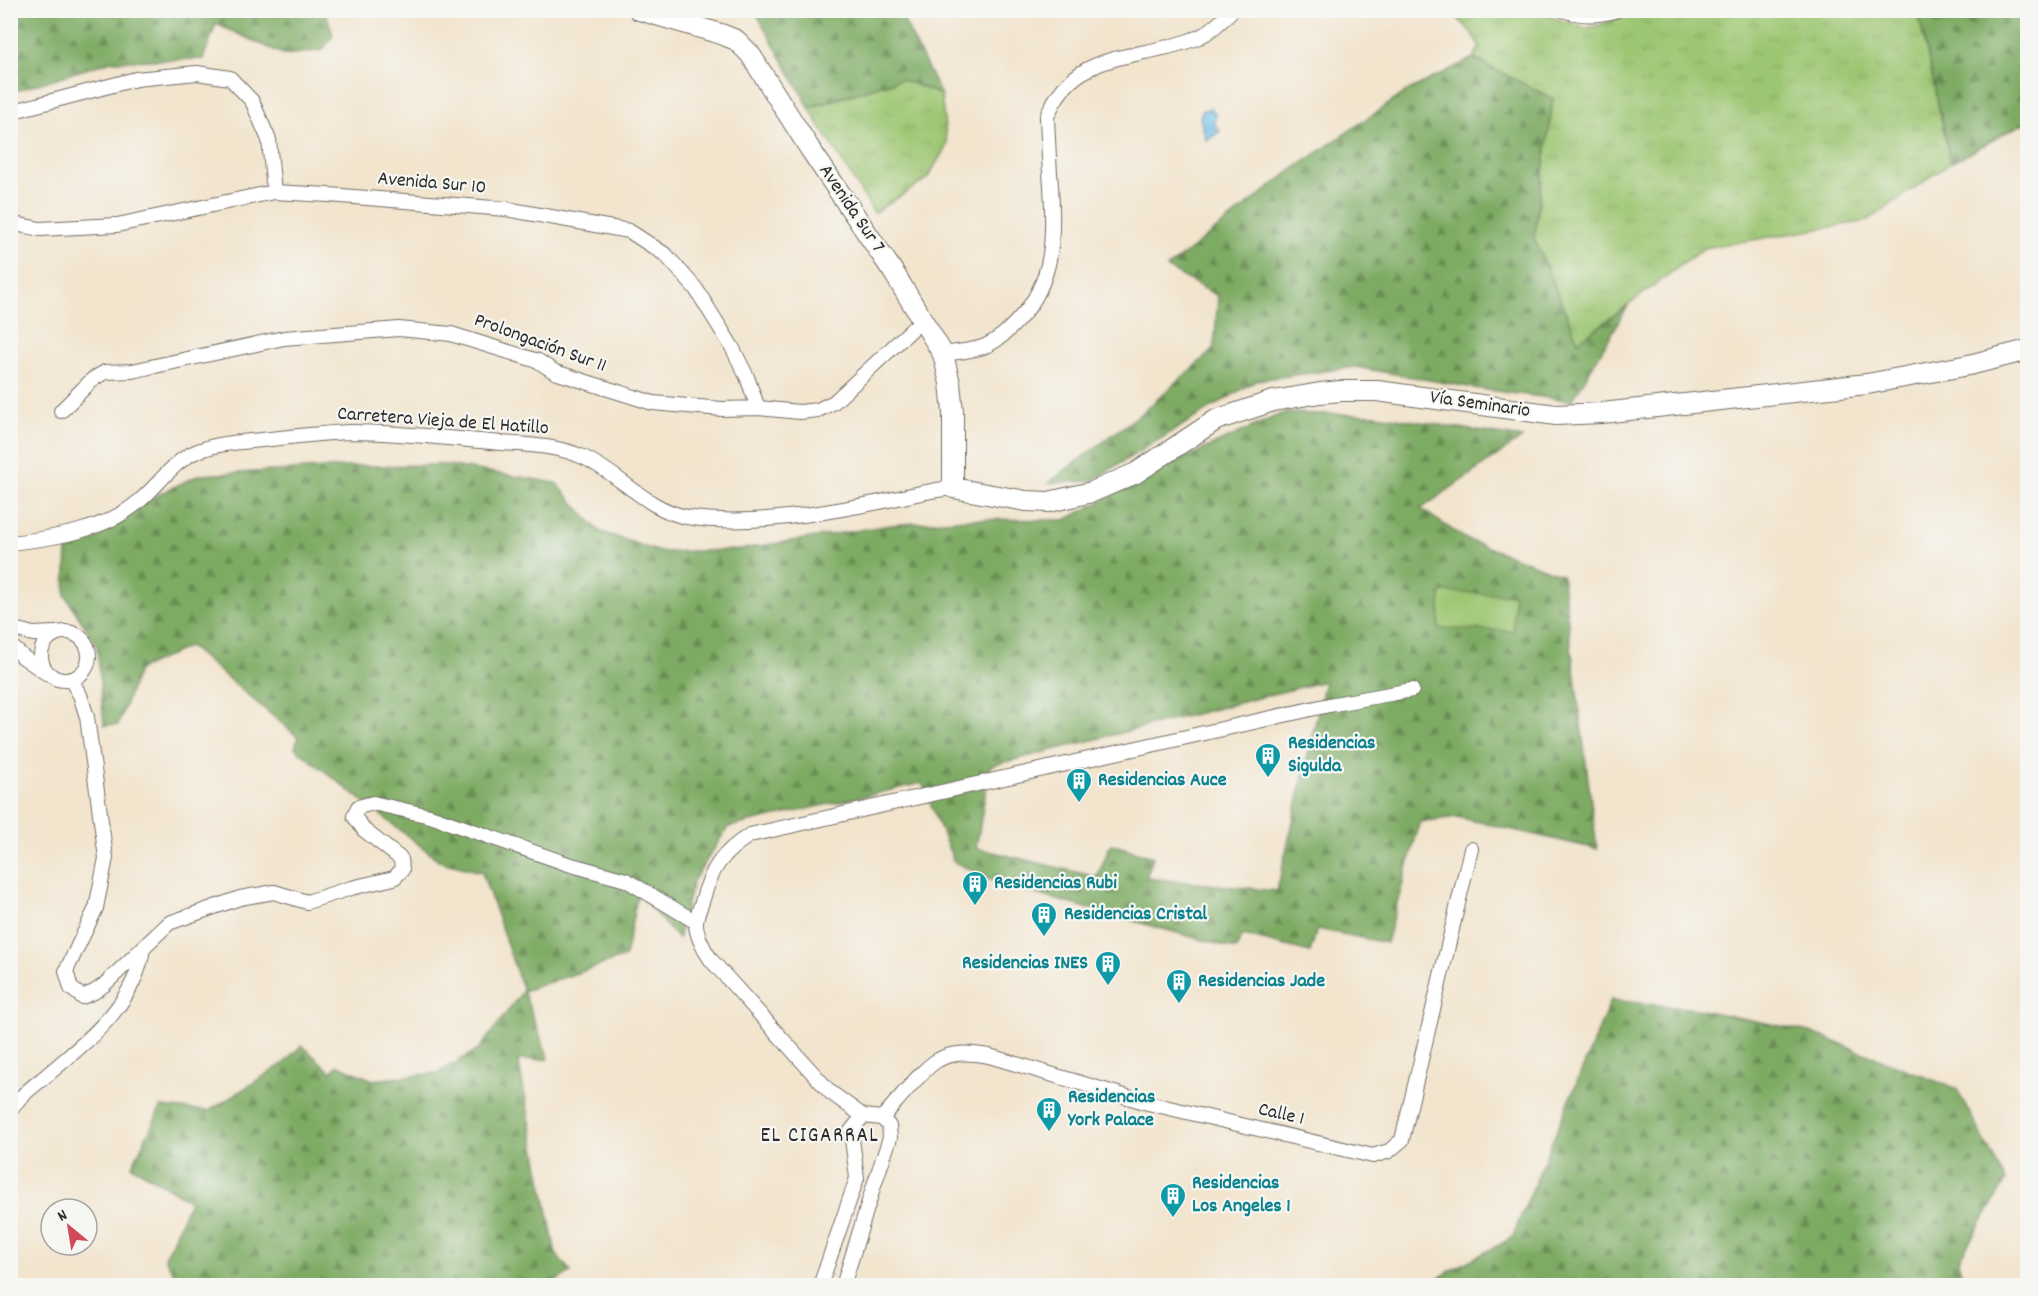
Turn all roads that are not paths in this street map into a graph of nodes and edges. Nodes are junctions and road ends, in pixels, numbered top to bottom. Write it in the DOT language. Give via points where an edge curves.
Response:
graph roads {
  1 [pos="639,10"];
  2 [pos="1232,10"];
  3 [pos="1563,10"];
  4 [pos="1617,10"];
  5 [pos="10,111"];
  6 [pos="274,192"];
  7 [pos="10,223"];
  8 [pos="923,319"];
  9 [pos="2028,350"];
  10 [pos="943,354"];
  11 [pos="758,408"];
  12 [pos="61,411"];
  13 [pos="953,488"];
  14 [pos="10,543"];
  15 [pos="10,628"];
  16 [pos="56,633"];
  17 [pos="10,645"];
  18 [pos="48,674"];
  19 [pos="71,680"];
  20 [pos="1412,690"];
  21 [pos="1471,849"];
  22 [pos="696,922"];
  23 [pos="144,948"];
  24 [pos="10,1111"];
  25 [pos="863,1116"];
  26 [pos="882,1118"];
  27 [pos="857,1178"];
  28 [pos="874,1182"];
  29 [pos="820,1286"];
  30 [pos="843,1286"];
  1 -- 8 [label="main road, Avenida Sur 7" via="721,34 736,40 750,54"];
  2 -- 10 [label="street" via="1200,36 1093,65 1062,88 1047,117 1053,232 1046,275 1037,296 1005,335 970,351"];
  3 -- 4 [label="street" via="1580,15"];
  5 -- 6 [label="street" via="136,79 197,73 230,78 252,101 269,140"];
  6 -- 7 [label="street, Avenida Sur 10" via="117,225 39,229"];
  6 -- 11 [label="street, Avenida Sur 10" via="506,209 629,231 666,255 696,289 737,357"];
  8 -- 10 [label="main road, Avenida Sur 7"];
  8 -- 11 [label="street, Prolongación Sur 11" via="834,402 818,410 800,412"];
  9 -- 13 [label="main road, Vía Seminario" via="1867,384 1602,413 1556,415 1377,391 1320,393 1273,401 1216,420 1136,473 1092,492 1049,502"];
  10 -- 13 [label="main road, Avenida Sur 7" via="953,412"];
  11 -- 12 [label="street, Prolongación Sur 11" via="653,403 451,334 399,329 284,338 132,371 105,372"];
  13 -- 14 [label="street, Carretera Vieja de El Hatillo" via="841,509 726,521 685,517 663,509 583,457 544,446 392,434 311,434 213,446 196,452 184,458 121,514 84,530"];
  15 -- 16 [label="street" via="33,634"];
  16 -- 18 [label="street" via="40,651"];
  16 -- 19 [label="street" via="72,633 88,649 84,671"];
  17 -- 18 [label="street"];
  18 -- 19 [label="street"];
  19 -- 23 [label="street" via="87,717 106,858 96,908 66,971 70,988 82,997 94,992"];
  20 -- 22 [label="street" via="1329,705 750,835 720,858 710,876"];
  21 -- 26 [label="street, Calle 1" via="1402,1140 1389,1151 1373,1156 1148,1103 968,1052 937,1060"];
  22 -- 23 [label="street" via="626,880 430,816 373,803 358,807 354,816 364,830 401,859 402,870 394,878 307,902 274,892 240,898 169,922"];
  22 -- 25 [label="street" via="711,960 830,1092"];
  23 -- 24 [label="street" via="141,965 113,1014"];
  25 -- 26 [label="street"];
  25 -- 27 [label="street" via="851,1131"];
  26 -- 28 [label="street" via="889,1126 890,1138"];
  27 -- 28 [label="street"];
  27 -- 29 [label="street"];
  28 -- 30 [label="street"];
}
